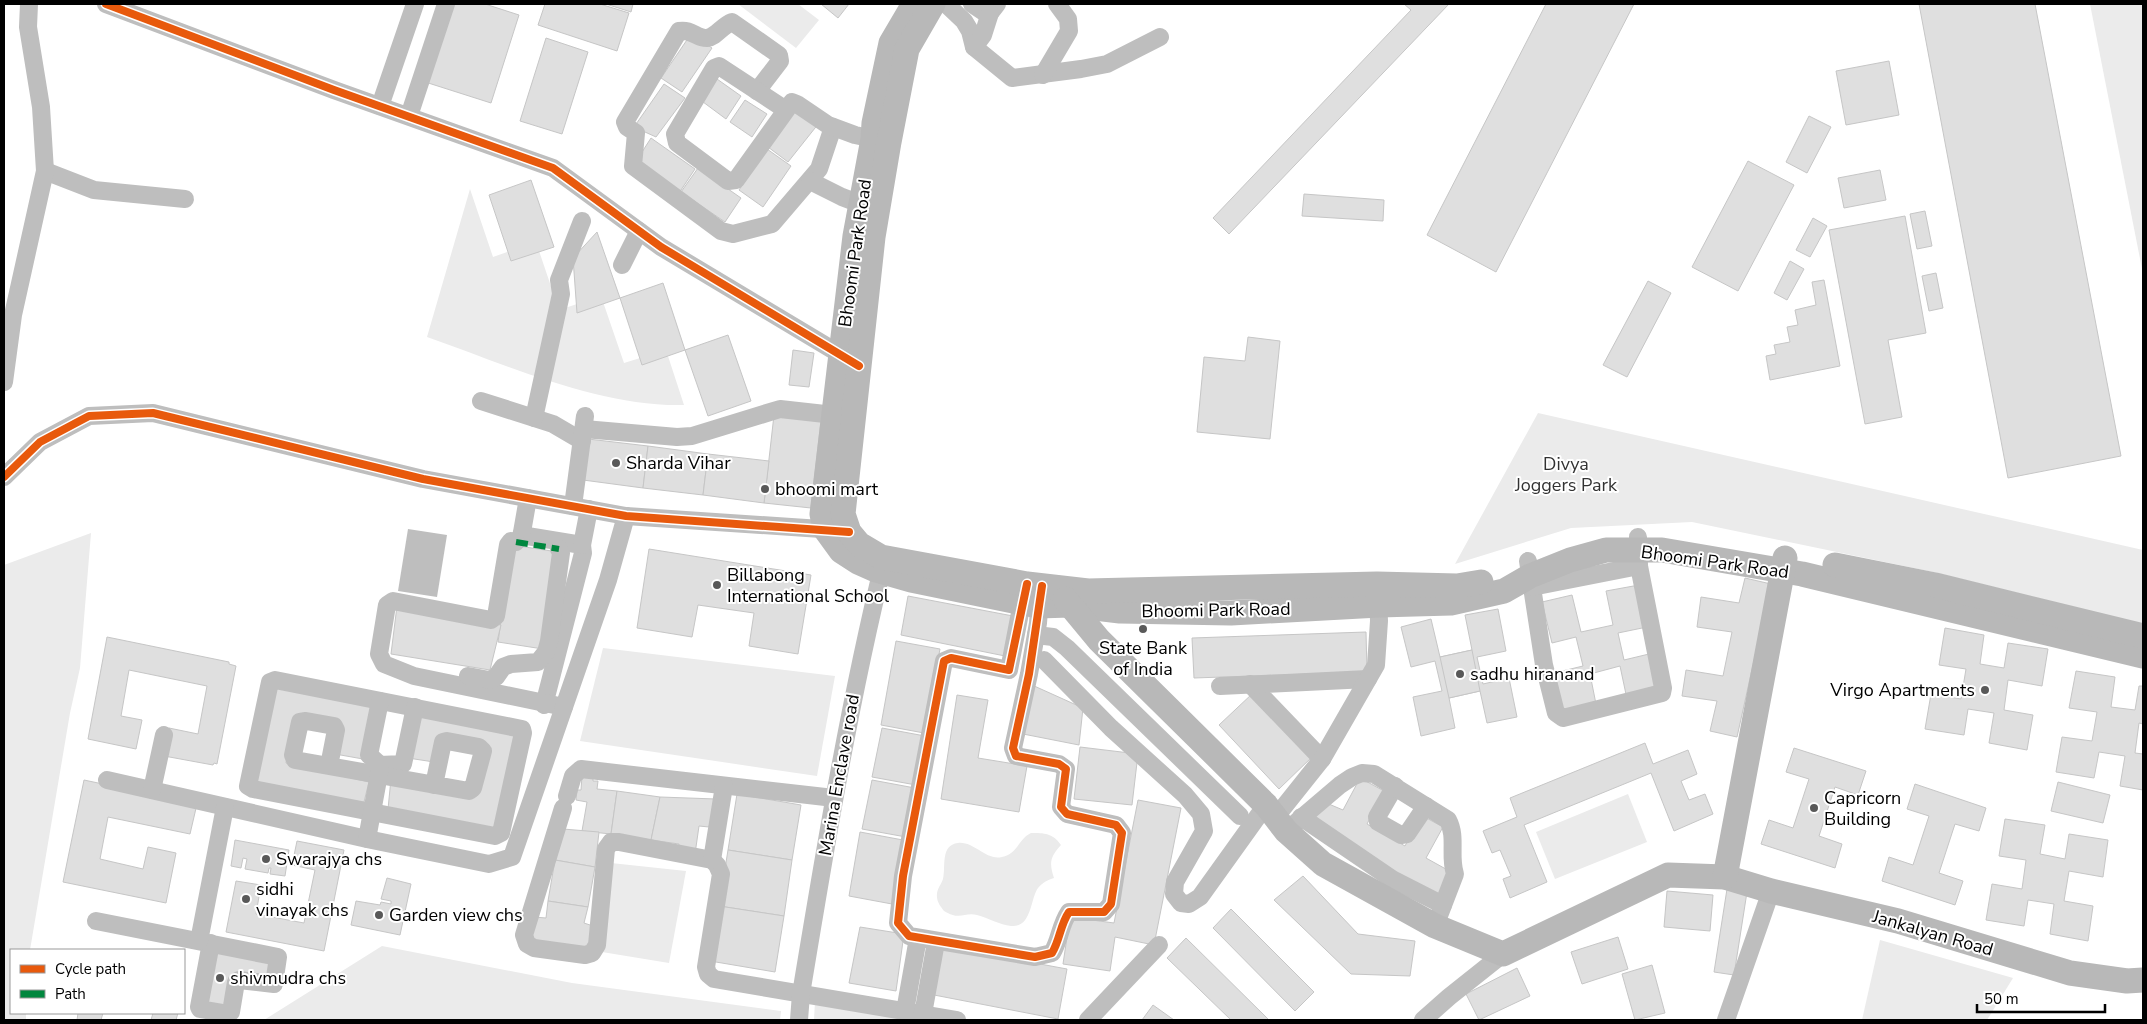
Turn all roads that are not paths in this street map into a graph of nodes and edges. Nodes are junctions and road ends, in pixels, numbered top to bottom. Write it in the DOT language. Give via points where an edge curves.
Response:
graph roads {
  1 [pos="28,4"];
  2 [pos="106,4"];
  3 [pos="414,4"];
  4 [pos="446,4"];
  5 [pos="972,4"];
  6 [pos="1057,4"];
  7 [pos="930,5"];
  8 [pos="994,8"];
  9 [pos="1160,37"];
  10 [pos="974,47"];
  11 [pos="1043,75"];
  12 [pos="757,91"];
  13 [pos="382,101"];
  14 [pos="786,110"];
  15 [pos="410,111"];
  16 [pos="833,127"];
  17 [pos="881,141"];
  18 [pos="45,171"];
  19 [pos="810,181"];
  20 [pos="185,199"];
  21 [pos="869,207"];
  22 [pos="582,221"];
  23 [pos="639,231"];
  24 [pos="622,265"];
  25 [pos="850,360"];
  26 [pos="4,382"];
  27 [pos="481,400"];
  28 [pos="834,415"];
  29 [pos="534,418"];
  30 [pos="584,429"];
  31 [pos="4,477"];
  32 [pos="528,498"];
  33 [pos="581,508"];
  34 [pos="626,516"];
  35 [pos="837,530"];
  36 [pos="519,538"];
  37 [pos="582,545"];
  38 [pos="559,549"];
  39 [pos="1638,551"];
  40 [pos="883,562"];
  41 [pos="1784,564"];
  42 [pos="1530,575"];
  43 [pos="1042,595"];
  44 [pos="1378,595"];
  45 [pos="1036,635"];
  46 [pos="2134,644"];
  47 [pos="1044,660"];
  48 [pos="414,665"];
  49 [pos="1009,670"];
  50 [pos="1029,674"];
  51 [pos="1368,678"];
  52 [pos="1250,684"];
  53 [pos="1220,686"];
  54 [pos="380,701"];
  55 [pos="544,705"];
  56 [pos="415,707"];
  57 [pos="564,707"];
  58 [pos="164,735"];
  59 [pos="1322,759"];
  60 [pos="330,766"];
  61 [pos="380,770"];
  62 [pos="107,780"];
  63 [pos="434,785"];
  64 [pos="724,786"];
  65 [pos="1395,786"];
  66 [pos="152,790"];
  67 [pos="834,798"];
  68 [pos="1426,806"];
  69 [pos="225,807"];
  70 [pos="1277,813"];
  71 [pos="371,814"];
  72 [pos="367,839"];
  73 [pos="712,860"];
  74 [pos="1725,876"];
  75 [pos="1771,891"];
  76 [pos="1439,916"];
  77 [pos="96,921"];
  78 [pos="918,938"];
  79 [pos="205,942"];
  80 [pos="936,942"];
  81 [pos="1159,945"];
  82 [pos="1503,954"];
  83 [pos="2143,980"];
  84 [pos="801,994"];
  85 [pos="905,1011"];
  86 [pos="923,1014"];
  87 [pos="800,1020"];
  88 [pos="957,1020"];
  89 [pos="1088,1020"];
  90 [pos="1423,1020"];
  91 [pos="1726,1020"];
  1 -- 18 [label="street"];
  2 -- 13 [label="street" via="334,90"];
  3 -- 13 [label="street"];
  4 -- 15 [label="street"];
  5 -- 8 [label="street" via="984,12"];
  6 -- 11 [label="street" via="1068,19 1069,31"];
  7 -- 10 [label="street" via="964,21"];
  7 -- 17 [label="main road, Bhoomi Park Road" via="891,43 874,123"];
  8 -- 10 [label="street" via="983,35"];
  9 -- 11 [label="street" via="1107,64"];
  10 -- 11 [label="street" via="1012,78"];
  12 -- 14 [label="street"];
  12 -- 14 [label="street" via="719,66 714,68 675,134 677,143 728,181 736,180"];
  12 -- 19 [label="street" via="780,61 779,55 732,22 712,37 679,31 625,122 636,133 633,166 721,231 733,234 772,224"];
  13 -- 15 [label="street"];
  14 -- 16 [label="street" via="792,102"];
  15 -- 23 [label="street" via="553,168"];
  16 -- 17 [label="street"];
  16 -- 19 [label="street" via="819,169"];
  17 -- 21 [label="main road, Bhoomi Park Road"];
  18 -- 20 [label="street" via="94,190"];
  18 -- 26 [label="street" via="13,316"];
  19 -- 21 [label="street"];
  21 -- 25 [label="main road, Bhoomi Park Road"];
  22 -- 29 [label="street" via="560,280 561,294"];
  23 -- 24 [label="street"];
  23 -- 25 [label="street" via="661,248"];
  25 -- 28 [label="main road, Bhoomi Park Road"];
  25 -- 35 [label="main road, Bhoomi Park Road" via="843,514"];
  27 -- 29 [label="street"];
  28 -- 30 [label="street" via="780,409 692,436 677,437"];
  28 -- 35 [label="main road, Bhoomi Park Road" via="822,514"];
  29 -- 30 [label="street"];
  30 -- 33 [label="street"];
  31 -- 32 [label="street" via="40,442 89,416 154,413 423,479"];
  32 -- 33 [label="street"];
  32 -- 36 [label="street"];
  33 -- 34 [label="street"];
  33 -- 37 [label="street"];
  34 -- 35 [label="street"];
  34 -- 57 [label="street" via="608,580"];
  35 -- 40 [label="main road, Bhoomi Park Road" via="841,551 858,562"];
  36 -- 37 [label="street"];
  36 -- 55 [label="street" via="508,545 496,616 491,620 393,601 387,605 378,654 384,664 414,676"];
  37 -- 55 [label="street" via="583,553"];
  38 -- 48 [label="street" via="549,641 538,662 511,664 489,680"];
  39 -- 41 [label="main road, Bhoomi Park Road" via="1714,553"];
  39 -- 42 [label="street"];
  39 -- 42 [label="main road, Bhoomi Park Road" via="1606,544 1595,537"];
  39 -- 42 [label="street" via="1662,693 1563,718 1556,713 1544,665"];
  40 -- 43 [label="main road, Bhoomi Park Road"];
  40 -- 67 [label="street, Marina Enclave road"];
  41 -- 46 [label="main road, Bhoomi Park Road" via="1942,597"];
  41 -- 74 [label="main road"];
  42 -- 44 [label="main road, Bhoomi Park Road" via="1486,582 1449,595"];
  43 -- 44 [label="main road, Bhoomi Park Road" via="1088,591"];
  43 -- 45 [label="street"];
  43 -- 49 [label="street"];
  43 -- 70 [label="main road" via="1099,640"];
  44 -- 51 [label="street" via="1376,665"];
  45 -- 50 [label="street"];
  45 -- 70 [label="street" via="1053,637 1067,648 1238,819"];
  47 -- 70 [label="street" via="1111,728 1185,795 1200,814 1204,831 1175,882 1174,894 1180,903 1189,904 1200,897"];
  49 -- 50 [label="street"];
  49 -- 78 [label="street" via="951,658 944,661 903,876 898,923 910,936"];
  50 -- 80 [label="street" via="1013,748 1016,756 1059,764 1066,769 1061,807 1068,814 1116,825 1122,833 1111,904 1104,912 1069,912 1052,953 1034,957"];
  51 -- 52 [label="street"];
  51 -- 59 [label="street"];
  52 -- 53 [label="street"];
  52 -- 59 [label="street"];
  54 -- 56 [label="street"];
  54 -- 61 [label="street" via="369,755"];
  54 -- 71 [label="street" via="275,680 270,682 248,786"];
  55 -- 57 [label="street"];
  56 -- 61 [label="street" via="404,764"];
  56 -- 71 [label="street" via="522,729 501,834 495,836"];
  57 -- 72 [label="street" via="512,857 489,864"];
  58 -- 66 [label="street"];
  59 -- 70 [label="street"];
  60 -- 61 [label="street"];
  61 -- 63 [label="street"];
  61 -- 71 [label="street"];
  62 -- 66 [label="street"];
  64 -- 67 [label="street"];
  64 -- 73 [label="street"];
  64 -- 73 [label="street" via="581,769 573,776 524,935 527,944 534,948 584,955 592,953 597,945 606,849 612,842"];
  65 -- 68 [label="street"];
  65 -- 68 [label="street" via="1377,817 1378,822 1400,835 1408,834"];
  65 -- 70 [label="street" via="1374,774 1362,773"];
  66 -- 69 [label="street"];
  67 -- 84 [label="street, Marina Enclave road"];
  68 -- 76 [label="street" via="1448,820 1453,830 1452,865 1455,874"];
  69 -- 72 [label="street"];
  69 -- 79 [label="street"];
  70 -- 76 [label="main road" via="1324,864"];
  71 -- 72 [label="street"];
  73 -- 84 [label="street" via="721,874 706,967 708,974 714,979"];
  74 -- 75 [label="main road, Jankalyan Road"];
  74 -- 82 [label="main road, Jankalyan Road" via="1668,874"];
  75 -- 83 [label="main road, Jankalyan Road" via="1898,920 2070,973 2127,982"];
  75 -- 91 [label="street"];
  76 -- 82 [label="main road"];
  77 -- 79 [label="street"];
  78 -- 80 [label="street"];
  78 -- 85 [label="street"];
  79 -- 79 [label="street" via="278,957 274,984 239,980 229,1014 200,1009"];
  80 -- 86 [label="street"];
  81 -- 89 [label="street"];
  82 -- 90 [label="street"];
  84 -- 85 [label="street"];
  84 -- 87 [label="street, Marina Enclave road"];
  85 -- 86 [label="street"];
  86 -- 88 [label="street"];
}
